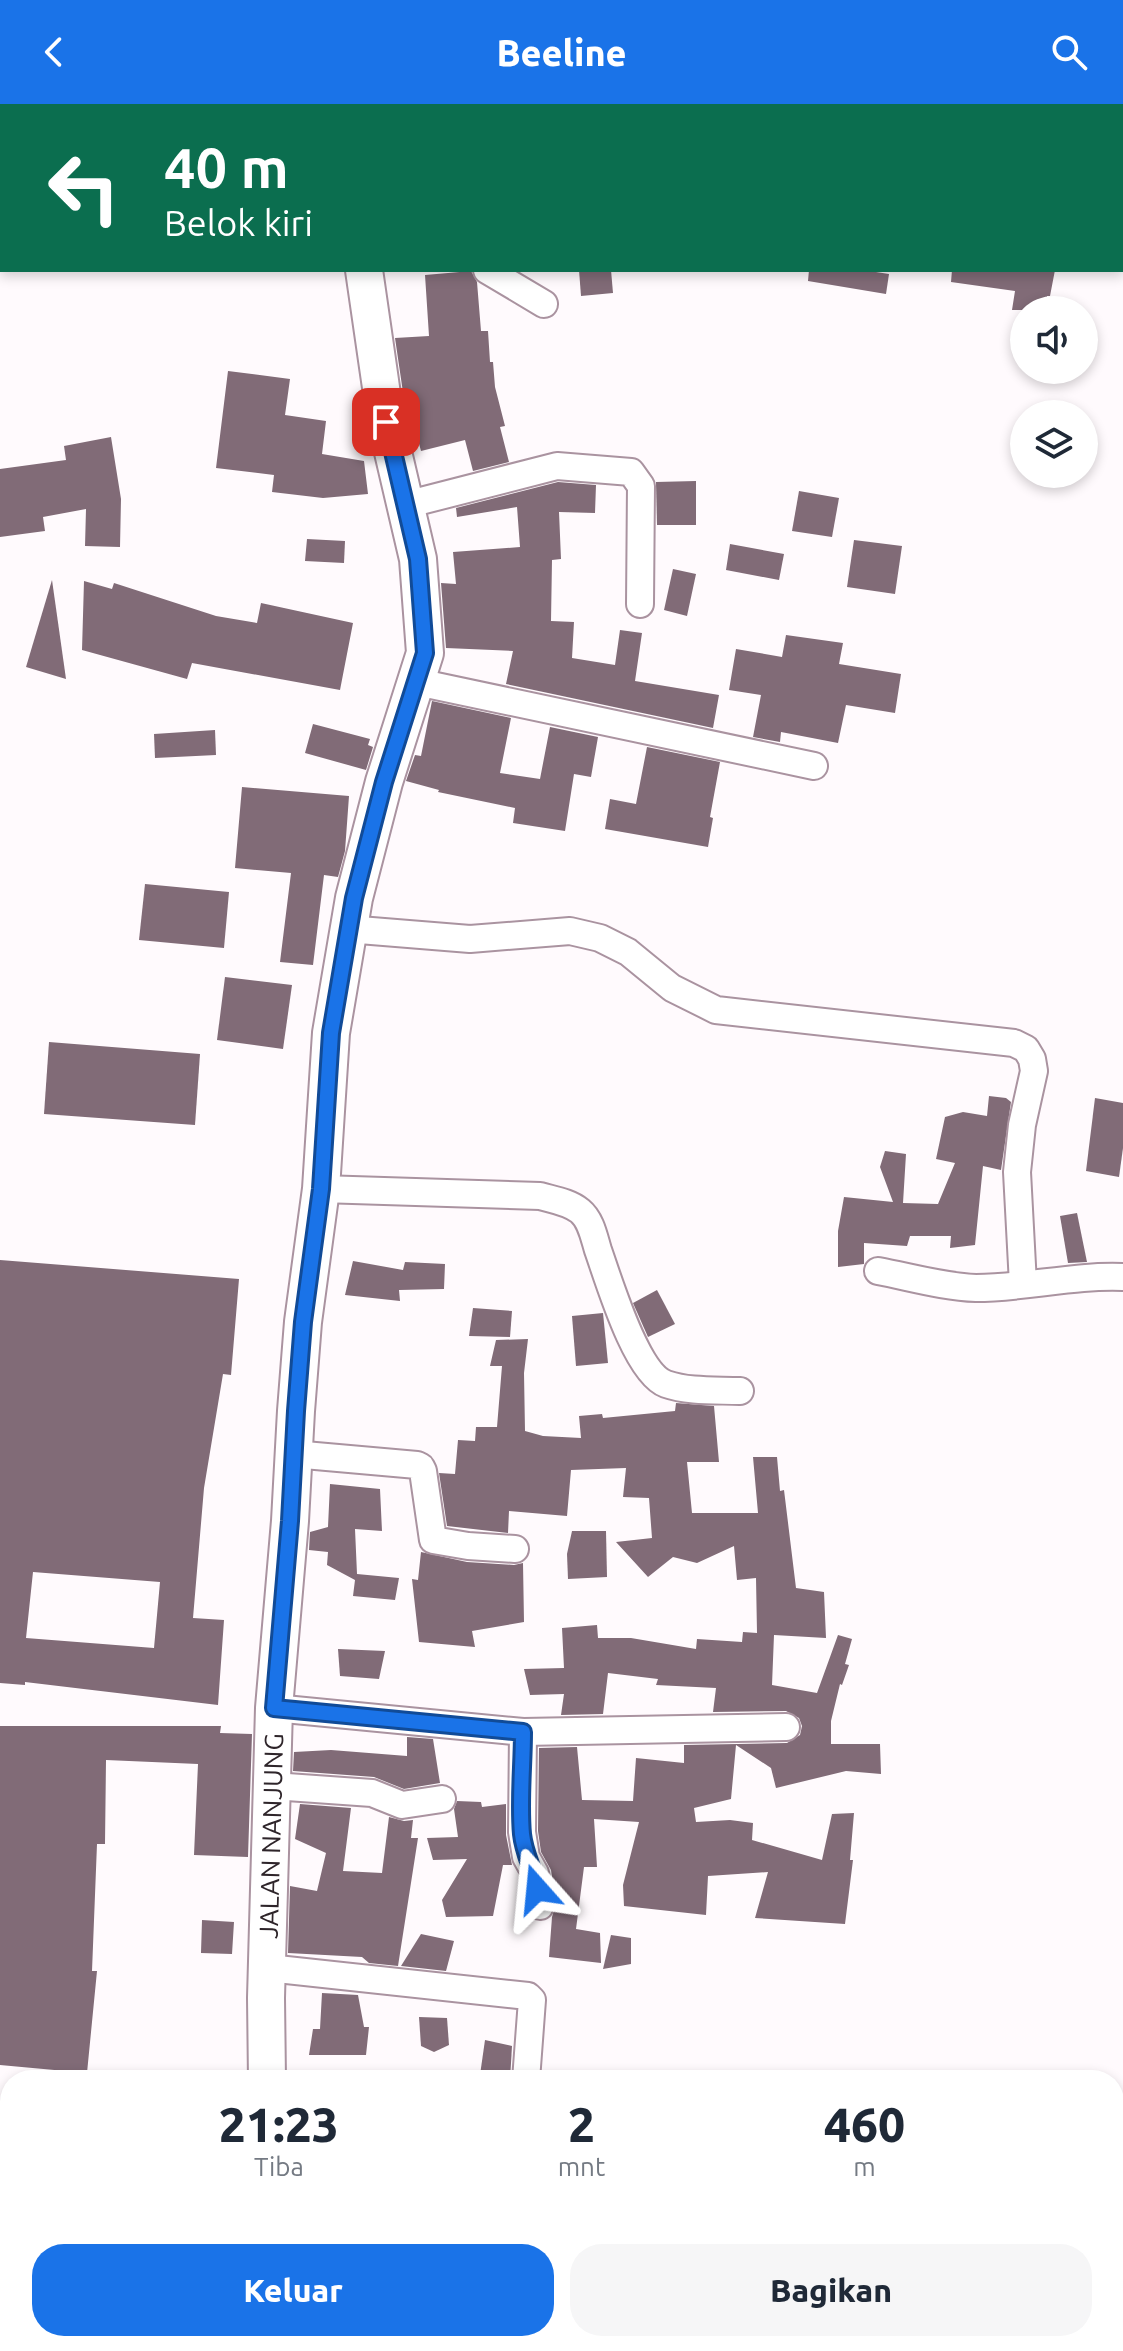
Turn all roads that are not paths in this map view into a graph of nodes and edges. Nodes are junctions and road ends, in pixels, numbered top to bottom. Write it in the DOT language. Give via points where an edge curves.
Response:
graph roads {
  1 [pos="364,272"];
  2 [pos="490,272"];
  3 [pos="544,304"];
  4 [pos="405,505"];
  5 [pos="640,604"];
  6 [pos="417,682"];
  7 [pos="814,766"];
  8 [pos="347,929"];
  9 [pos="321,1189"];
  10 [pos="878,1271"];
  11 [pos="1123,1277"];
  12 [pos="1023,1284"];
  13 [pos="740,1391"];
  14 [pos="293,1454"];
  15 [pos="515,1549"];
  16 [pos="274,1708"];
  17 [pos="786,1727"];
  18 [pos="523,1732"];
  19 [pos="273,1786"];
  20 [pos="442,1799"];
  21 [pos="540,1906"];
  22 [pos="268,1968"];
  23 [pos="267,2070"];
  24 [pos="527,2070"];
  1 -- 4 [label="main road, JALAN NANJUNG" via="386,422"];
  2 -- 3 [label="street"];
  4 -- 5 [label="street" via="557,466 631,472 641,486"];
  4 -- 6 [label="main road, JALAN NANJUNG" via="418,559 425,653"];
  6 -- 7 [label="street"];
  6 -- 8 [label="main road, JALAN NANJUNG" via="384,782"];
  8 -- 9 [label="main road, JALAN NANJUNG" via="331,1033"];
  8 -- 12 [label="street" via="470,939 570,931 628,952 672,988 716,1010 1014,1043 1026,1049 1034,1071 1017,1172"];
  9 -- 13 [label="street" via="540,1196 568,1203 586,1217 651,1375 685,1388"];
  9 -- 14 [label="main road, JALAN NANJUNG"];
  10 -- 12 [label="street" via="971,1288"];
  11 -- 12 [label="street"];
  14 -- 15 [label="street" via="421,1467 433,1540"];
  14 -- 16 [label="main road, JALAN NANJUNG"];
  16 -- 18 [label="street"];
  16 -- 19 [label="main road, JALAN NANJUNG"];
  17 -- 18 [label="street"];
  18 -- 21 [label="street" via="522,1832"];
  19 -- 20 [label="street" via="372,1793 402,1805"];
  19 -- 22 [label="main road, JALAN NANJUNG"];
  22 -- 23 [label="main road, JALAN NANJUNG"];
  22 -- 24 [label="street" via="528,1996 532,2000"];
}
